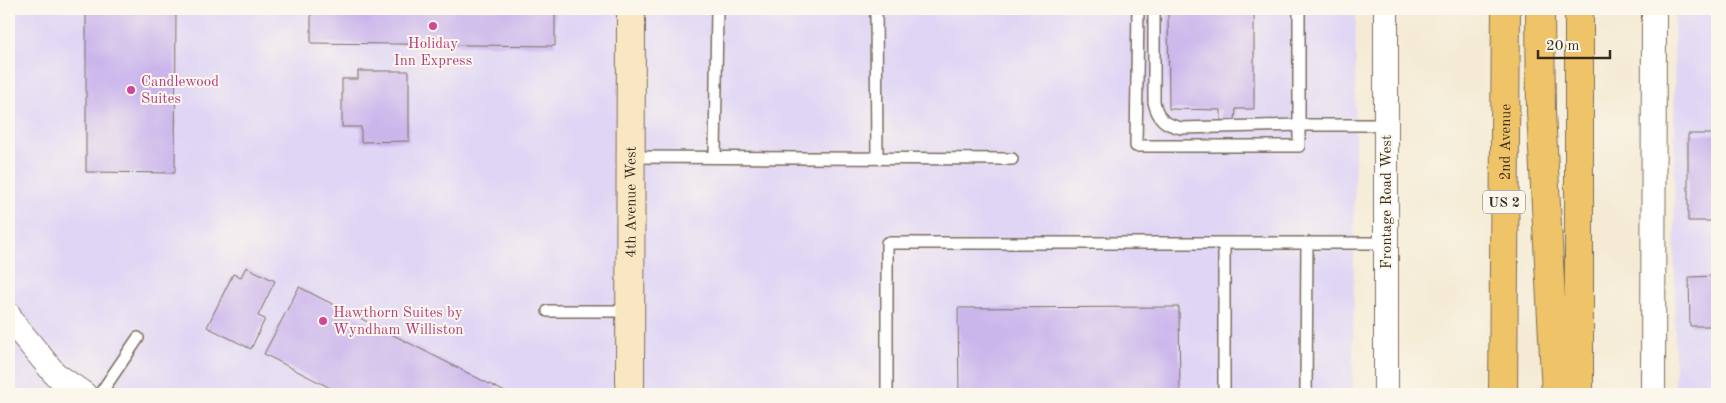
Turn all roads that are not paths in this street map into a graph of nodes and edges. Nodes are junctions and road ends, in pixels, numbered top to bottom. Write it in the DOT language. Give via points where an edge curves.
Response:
graph roads {
  1 [pos="631,9"];
  2 [pos="717,9"];
  3 [pos="876,9"];
  4 [pos="1138,9"];
  5 [pos="1154,9"];
  6 [pos="1299,9"];
  7 [pos="1386,9"];
  8 [pos="1506,9"];
  9 [pos="1540,9"];
  10 [pos="1579,9"];
  11 [pos="1654,9"];
  12 [pos="1300,125"];
  13 [pos="1386,125"];
  14 [pos="630,157"];
  15 [pos="715,157"];
  16 [pos="878,158"];
  17 [pos="1012,158"];
  18 [pos="1224,243"];
  19 [pos="1307,243"];
  20 [pos="1386,243"];
  21 [pos="548,310"];
  22 [pos="630,310"];
  23 [pos="11,319"];
  24 [pos="138,338"];
  25 [pos="84,394"];
  26 [pos="100,394"];
  27 [pos="630,394"];
  28 [pos="887,394"];
  29 [pos="1224,394"];
  30 [pos="1306,394"];
  31 [pos="1386,394"];
  32 [pos="1502,394"];
  33 [pos="1556,394"];
  34 [pos="1579,394"];
  35 [pos="1653,394"];
  1 -- 14 [label="street, 4th Avenue West"];
  2 -- 15 [label="lane"];
  3 -- 16 [label="lane"];
  4 -- 12 [label="lane" via="1136,146 1299,146"];
  5 -- 12 [label="lane" via="1154,102 1157,114 1168,125 1181,128"];
  6 -- 12 [label="lane"];
  7 -- 13 [label="street, Frontage Road West"];
  8 -- 32 [label="highway, 2nd Avenue / US 2"];
  9 -- 33 [label="highway" via="1541,112"];
  10 -- 34 [label="highway"];
  11 -- 35 [label="street"];
  12 -- 13 [label="lane"];
  13 -- 20 [label="street, Frontage Road West"];
  14 -- 15 [label="lane"];
  14 -- 22 [label="street, 4th Avenue West"];
  15 -- 16 [label="lane"];
  16 -- 17 [label="lane"];
  18 -- 19 [label="lane"];
  18 -- 28 [label="lane" via="887,243"];
  18 -- 29 [label="lane"];
  19 -- 20 [label="lane"];
  19 -- 30 [label="lane"];
  20 -- 31 [label="street, Frontage Road West"];
  21 -- 22 [label="lane"];
  22 -- 27 [label="street, 4th Avenue West"];
  23 -- 25 [label="street" via="55,374"];
  24 -- 26 [label="lane"];
}
